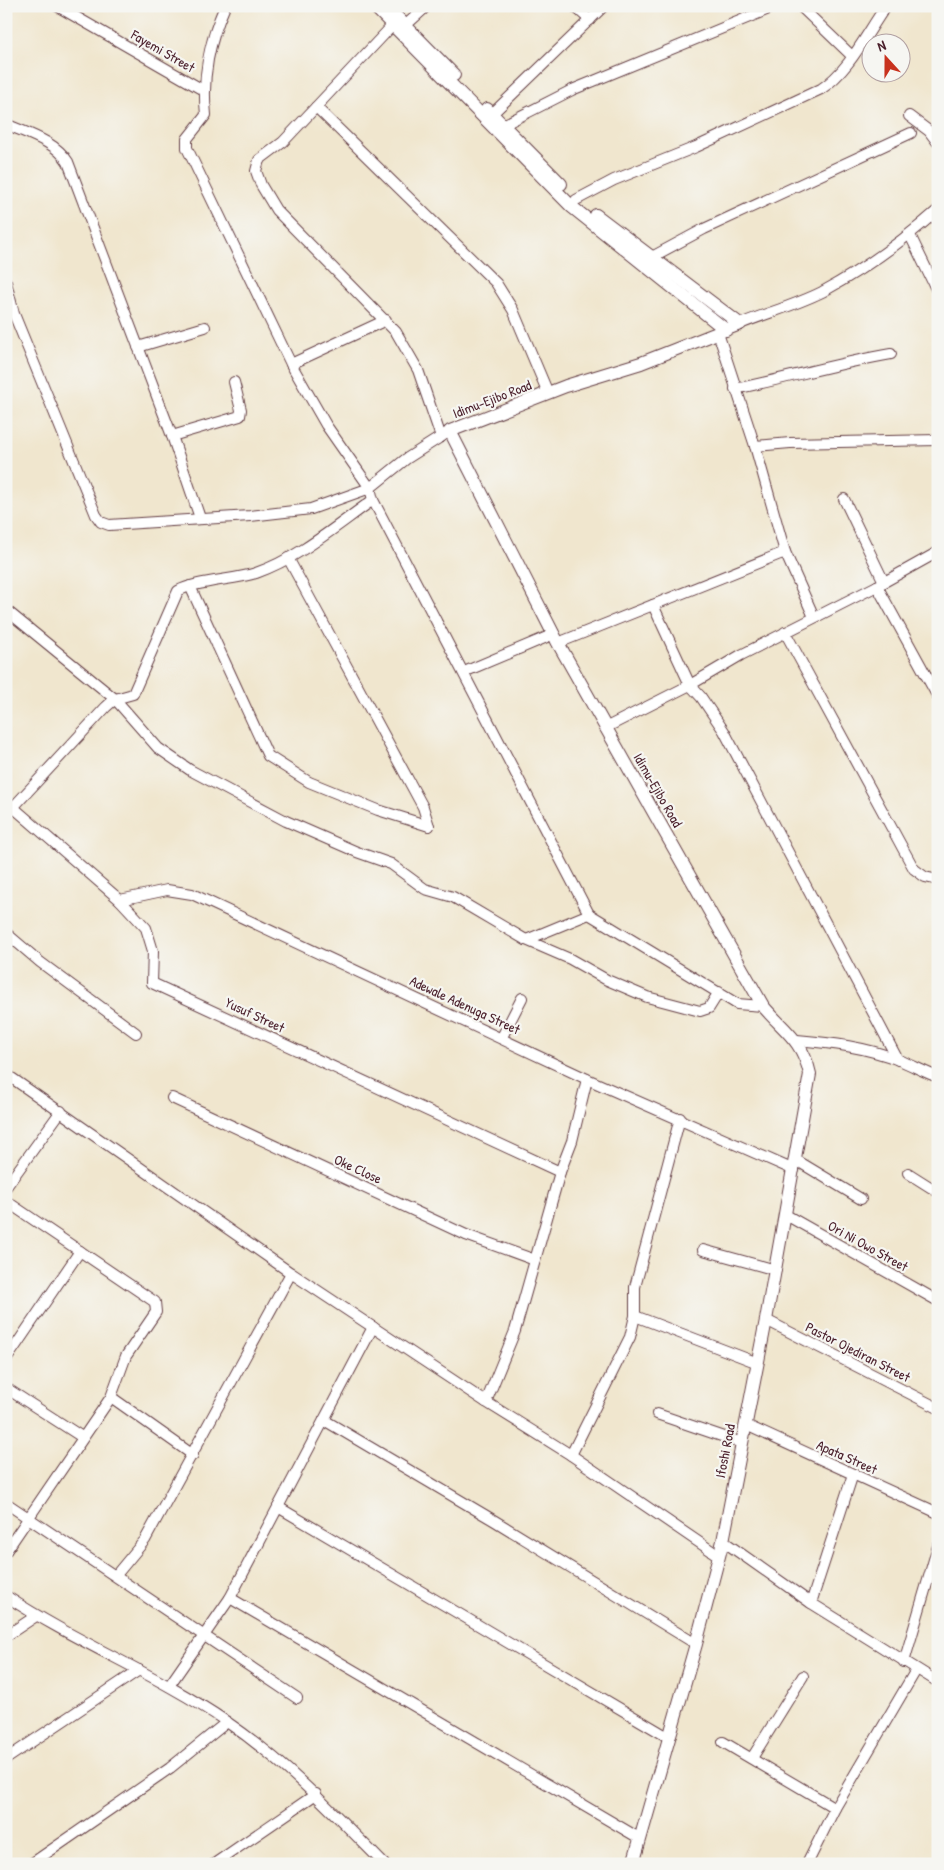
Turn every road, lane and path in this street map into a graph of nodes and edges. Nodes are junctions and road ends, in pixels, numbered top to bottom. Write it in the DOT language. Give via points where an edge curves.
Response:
graph roads {
  1 [pos="57,6"];
  2 [pos="225,6"];
  3 [pos="374,6"];
  4 [pos="386,6"];
  5 [pos="427,6"];
  6 [pos="574,6"];
  7 [pos="604,6"];
  8 [pos="776,6"];
  9 [pos="800,6"];
  10 [pos="886,6"];
  11 [pos="590,20"];
  12 [pos="393,25"];
  13 [pos="406,25"];
  14 [pos="852,56"];
  15 [pos="203,90"];
  16 [pos="316,107"];
  17 [pos="492,114"];
  18 [pos="909,116"];
  19 [pos="6,124"];
  20 [pos="503,125"];
  21 [pos="911,133"];
  22 [pos="938,143"];
  23 [pos="517,147"];
  24 [pos="576,200"];
  25 [pos="938,210"];
  26 [pos="589,215"];
  27 [pos="910,235"];
  28 [pos="650,258"];
  29 [pos="6,282"];
  30 [pos="938,293"];
  31 [pos="386,320"];
  32 [pos="740,324"];
  33 [pos="205,327"];
  34 [pos="722,331"];
  35 [pos="138,347"];
  36 [pos="891,354"];
  37 [pos="291,364"];
  38 [pos="234,382"];
  39 [pos="735,389"];
  40 [pos="548,393"];
  41 [pos="446,434"];
  42 [pos="172,436"];
  43 [pos="938,440"];
  44 [pos="755,446"];
  45 [pos="370,488"];
  46 [pos="844,499"];
  47 [pos="373,500"];
  48 [pos="200,518"];
  49 [pos="785,552"];
  50 [pos="938,552"];
  51 [pos="288,558"];
  52 [pos="880,584"];
  53 [pos="190,586"];
  54 [pos="653,605"];
  55 [pos="6,610"];
  56 [pos="814,617"];
  57 [pos="785,632"];
  58 [pos="556,638"];
  59 [pos="464,672"];
  60 [pos="690,685"];
  61 [pos="938,697"];
  62 [pos="115,699"];
  63 [pos="605,728"];
  64 [pos="8,808"];
  65 [pos="938,880"];
  66 [pos="120,900"];
  67 [pos="589,914"];
  68 [pos="6,933"];
  69 [pos="526,940"];
  70 [pos="719,992"];
  71 [pos="522,998"];
  72 [pos="763,1006"];
  73 [pos="136,1033"];
  74 [pos="502,1037"];
  75 [pos="797,1040"];
  76 [pos="898,1060"];
  77 [pos="6,1074"];
  78 [pos="938,1078"];
  79 [pos="587,1079"];
  80 [pos="172,1098"];
  81 [pos="61,1111"];
  82 [pos="680,1118"];
  83 [pos="795,1165"];
  84 [pos="560,1172"];
  85 [pos="908,1173"];
  86 [pos="6,1187"];
  87 [pos="938,1192"];
  88 [pos="862,1199"];
  89 [pos="6,1201"];
  90 [pos="786,1215"];
  91 [pos="703,1250"];
  92 [pos="80,1251"];
  93 [pos="535,1260"];
  94 [pos="776,1270"];
  95 [pos="291,1273"];
  96 [pos="938,1301"];
  97 [pos="635,1316"];
  98 [pos="766,1320"];
  99 [pos="373,1327"];
  100 [pos="6,1360"];
  101 [pos="758,1363"];
  102 [pos="6,1388"];
  103 [pos="111,1397"];
  104 [pos="486,1402"];
  105 [pos="938,1408"];
  106 [pos="657,1414"];
  107 [pos="324,1420"];
  108 [pos="746,1425"];
  109 [pos="82,1437"];
  110 [pos="742,1444"];
  111 [pos="194,1454"];
  112 [pos="571,1455"];
  113 [pos="853,1474"];
  114 [pos="6,1503"];
  115 [pos="278,1507"];
  116 [pos="938,1513"];
  117 [pos="28,1517"];
  118 [pos="722,1541"];
  119 [pos="938,1546"];
  120 [pos="6,1551"];
  121 [pos="719,1556"];
  122 [pos="116,1575"];
  123 [pos="6,1596"];
  124 [pos="230,1598"];
  125 [pos="810,1603"];
  126 [pos="36,1616"];
  127 [pos="204,1634"];
  128 [pos="6,1636"];
  129 [pos="696,1644"];
  130 [pos="904,1662"];
  131 [pos="139,1670"];
  132 [pos="916,1670"];
  133 [pos="803,1676"];
  134 [pos="938,1682"];
  135 [pos="169,1686"];
  136 [pos="297,1698"];
  137 [pos="227,1722"];
  138 [pos="668,1737"];
  139 [pos="723,1742"];
  140 [pos="752,1758"];
  141 [pos="6,1759"];
  142 [pos="316,1794"];
  143 [pos="835,1808"];
  144 [pos="639,1838"];
  145 [pos="30,1864"];
  146 [pos="214,1864"];
  147 [pos="384,1864"];
  148 [pos="633,1864"];
  149 [pos="807,1864"];
  1 -- 15 [label="street, Fayemi Street"];
  2 -- 15 [label="street" via="213,31"];
  3 -- 12 [label="main road"];
  4 -- 13 [label="main road"];
  5 -- 13 [label="street"];
  6 -- 11 [label="street"];
  7 -- 11 [label="street"];
  8 -- 20 [label="street" via="572,90"];
  9 -- 14 [label="street"];
  10 -- 14 [label="street"];
  11 -- 17 [label="street"];
  12 -- 16 [label="street"];
  12 -- 23 [label="main road"];
  13 -- 17 [label="main road"];
  14 -- 24 [label="street" via="833,81 808,96 614,180"];
  15 -- 37 [label="street" via="206,115 187,139 187,148"];
  16 -- 31 [label="street" via="259,160 256,166 258,178 276,210"];
  16 -- 40 [label="street" via="496,283 513,310"];
  17 -- 20 [label="main road"];
  18 -- 22 [label="street"];
  19 -- 35 [label="street" via="54,146 68,162"];
  20 -- 23 [label="main road"];
  21 -- 28 [label="street" via="704,229"];
  23 -- 24 [label="main road"];
  23 -- 26 [label="main road"];
  24 -- 26 [label="main road"];
  25 -- 27 [label="street"];
  26 -- 28 [label="main road"];
  26 -- 34 [label="main road"];
  27 -- 30 [label="street"];
  27 -- 32 [label="street" via="875,261 821,292"];
  28 -- 32 [label="main road"];
  29 -- 48 [label="street" via="14,314 101,522 109,525"];
  31 -- 37 [label="street"];
  31 -- 41 [label="street" via="418,370"];
  32 -- 34 [label="main road, Idimu-Ejibo Road"];
  33 -- 35 [label="street"];
  34 -- 39 [label="street"];
  34 -- 40 [label="main road, Idimu-Ejibo Road" via="641,363"];
  35 -- 42 [label="street"];
  36 -- 39 [label="street" via="829,365"];
  37 -- 45 [label="street" via="326,426"];
  38 -- 42 [label="street" via="240,416"];
  39 -- 44 [label="street"];
  40 -- 41 [label="main road, Idimu-Ejibo Road"];
  41 -- 45 [label="street" via="406,459"];
  41 -- 58 [label="main road, Idimu-Ejibo Road"];
  42 -- 48 [label="street"];
  43 -- 44 [label="street"];
  44 -- 49 [label="street"];
  45 -- 47 [label="street"];
  45 -- 48 [label="street" via="312,509"];
  46 -- 52 [label="street"];
  47 -- 51 [label="street"];
  47 -- 59 [label="street"];
  49 -- 54 [label="street"];
  49 -- 56 [label="street"];
  50 -- 52 [label="street"];
  51 -- 53 [label="street" via="248,575"];
  51 -- 53 [label="street" via="423,807 429,826 378,810 309,782 268,756"];
  52 -- 56 [label="street"];
  52 -- 61 [label="street"];
  53 -- 62 [label="street" via="175,595 137,688 133,694"];
  54 -- 58 [label="street"];
  54 -- 60 [label="street"];
  55 -- 62 [label="street"];
  56 -- 57 [label="street"];
  57 -- 60 [label="street"];
  57 -- 65 [label="street" via="914,869 925,878"];
  58 -- 59 [label="street"];
  58 -- 63 [label="main road, Idimu-Ejibo Road"];
  59 -- 67 [label="street"];
  60 -- 63 [label="street"];
  60 -- 76 [label="street" via="724,731"];
  62 -- 64 [label="street"];
  62 -- 69 [label="street" via="158,748 190,770 286,820 391,864 425,889 453,897"];
  63 -- 72 [label="main road, Idimu-Ejibo Road"];
  64 -- 66 [label="street, Yusuf Street"];
  66 -- 74 [label="street, Adewale Adenuga Street" via="167,890 192,894"];
  66 -- 84 [label="street, Yusuf Street" via="146,928 153,951 152,982"];
  67 -- 69 [label="street"];
  67 -- 70 [label="street"];
  68 -- 73 [label="street"];
  69 -- 70 [label="street" via="607,980 647,996 700,1011 709,1008"];
  70 -- 72 [label="street" via="737,1004"];
  71 -- 74 [label="street"];
  72 -- 75 [label="main road, Idimu-Ejibo Road"];
  74 -- 79 [label="street, Adewale Adenuga Street"];
  75 -- 76 [label="street" via="839,1044"];
  75 -- 83 [label="main road, Ifoshi Road" via="810,1074"];
  76 -- 78 [label="street"];
  77 -- 81 [label="street"];
  79 -- 82 [label="street, Adewale Adenuga Street"];
  79 -- 84 [label="street" via="572,1141"];
  80 -- 93 [label="street, Oke Close" via="466,1235"];
  81 -- 86 [label="street"];
  81 -- 95 [label="street"];
  82 -- 83 [label="street, Adewale Adenuga Street"];
  82 -- 97 [label="street" via="635,1287"];
  83 -- 88 [label="street, Adewale Adenuga Street"];
  83 -- 90 [label="main road, Ifoshi Road"];
  84 -- 93 [label="street"];
  85 -- 87 [label="street"];
  89 -- 92 [label="street"];
  90 -- 94 [label="main road, Ifoshi Road"];
  90 -- 96 [label="street, Ori Ni Owo Street"];
  91 -- 94 [label="street"];
  92 -- 100 [label="street"];
  92 -- 103 [label="street" via="157,1306 126,1356"];
  93 -- 104 [label="street" via="515,1331"];
  94 -- 98 [label="main road, Ifoshi Road"];
  95 -- 99 [label="street"];
  95 -- 111 [label="street"];
  97 -- 101 [label="street"];
  97 -- 112 [label="street" via="630,1337"];
  98 -- 101 [label="main road, Ifoshi Road"];
  98 -- 105 [label="street, Pastor Ojediran Street"];
  99 -- 104 [label="street"];
  99 -- 107 [label="street"];
  101 -- 108 [label="main road, Ifoshi Road"];
  102 -- 109 [label="street"];
  103 -- 109 [label="street"];
  103 -- 111 [label="street"];
  104 -- 112 [label="street"];
  106 -- 110 [label="street"];
  107 -- 115 [label="street"];
  107 -- 129 [label="street"];
  108 -- 110 [label="main road, Ifoshi Road"];
  108 -- 113 [label="street, Apata Street"];
  109 -- 117 [label="street"];
  110 -- 118 [label="main road, Ifoshi Road"];
  111 -- 122 [label="street" via="145,1540"];
  112 -- 121 [label="street"];
  113 -- 116 [label="street, Apata Street"];
  113 -- 125 [label="street"];
  114 -- 117 [label="street"];
  115 -- 124 [label="street"];
  115 -- 138 [label="street"];
  117 -- 120 [label="street"];
  117 -- 122 [label="street"];
  118 -- 121 [label="main road, Ifoshi Road"];
  118 -- 125 [label="street"];
  119 -- 130 [label="street"];
  121 -- 129 [label="main road, Ifoshi Road"];
  122 -- 127 [label="street"];
  123 -- 126 [label="street"];
  124 -- 127 [label="street"];
  124 -- 144 [label="street"];
  125 -- 130 [label="street"];
  126 -- 128 [label="street"];
  126 -- 131 [label="street"];
  127 -- 135 [label="street"];
  127 -- 136 [label="street"];
  129 -- 138 [label="main road, Ifoshi Road"];
  130 -- 132 [label="street"];
  131 -- 135 [label="street"];
  131 -- 141 [label="street"];
  132 -- 134 [label="street"];
  132 -- 143 [label="street"];
  133 -- 140 [label="street"];
  135 -- 137 [label="street"];
  137 -- 142 [label="street"];
  137 -- 145 [label="street" via="170,1768"];
  138 -- 144 [label="main road, Ifoshi Road"];
  139 -- 140 [label="street"];
  140 -- 143 [label="street"];
  142 -- 146 [label="street"];
  142 -- 147 [label="street"];
  143 -- 149 [label="street"];
  144 -- 148 [label="main road, Ifoshi Road"];
}
